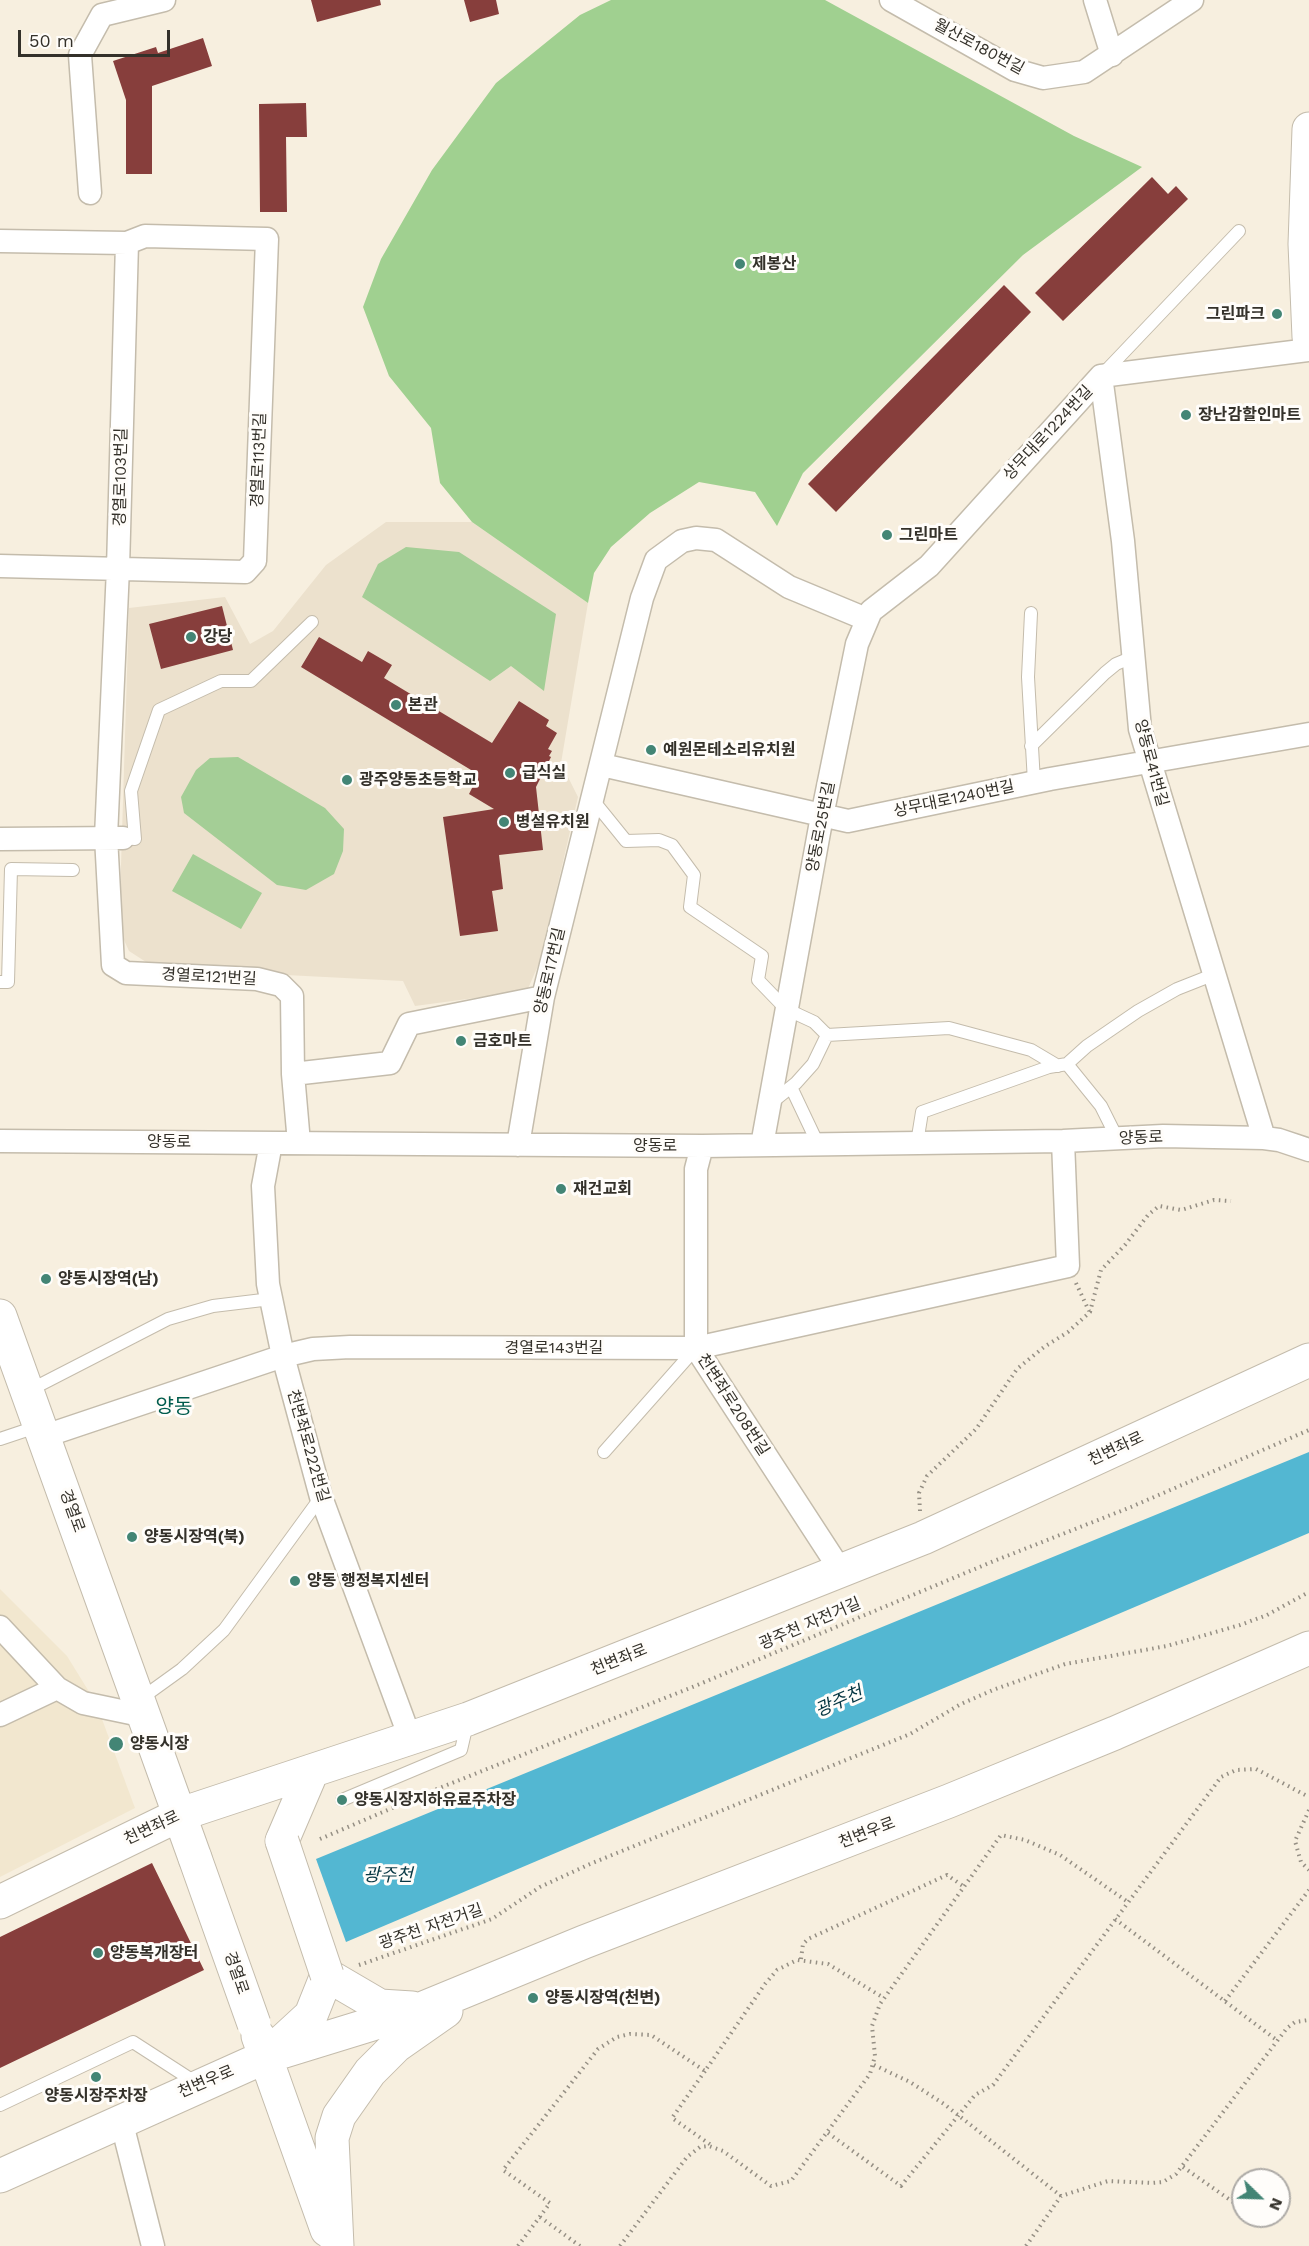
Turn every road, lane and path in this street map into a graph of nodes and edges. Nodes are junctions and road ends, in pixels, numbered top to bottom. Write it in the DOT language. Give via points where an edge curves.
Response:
graph roads {
  1 [pos="164,0"];
  2 [pos="891,0"];
  3 [pos="1095,0"];
  4 [pos="1192,0"];
  5 [pos="917,6"];
  6 [pos="1112,55"];
  7 [pos="1309,129"];
  8 [pos="90,193"];
  9 [pos="1239,231"];
  10 [pos="0,241"];
  11 [pos="127,243"];
  12 [pos="1309,337"];
  13 [pos="1309,350"];
  14 [pos="1101,376"];
  15 [pos="0,566"];
  16 [pos="118,568"];
  17 [pos="1031,613"];
  18 [pos="866,620"];
  19 [pos="312,622"];
  20 [pos="857,644"];
  21 [pos="1133,657"];
  22 [pos="1309,734"];
  23 [pos="1031,746"];
  24 [pos="1149,764"];
  25 [pos="602,765"];
  26 [pos="1034,782"];
  27 [pos="592,800"];
  28 [pos="822,816"];
  29 [pos="0,838"];
  30 [pos="115,838"];
  31 [pos="73,870"];
  32 [pos="1215,974"];
  33 [pos="0,982"];
  34 [pos="543,997"];
  35 [pos="786,1009"];
  36 [pos="827,1035"];
  37 [pos="1062,1065"];
  38 [pos="293,1074"];
  39 [pos="791,1087"];
  40 [pos="770,1103"];
  41 [pos="1117,1138"];
  42 [pos="1264,1138"];
  43 [pos="0,1141"];
  44 [pos="1063,1141"];
  45 [pos="271,1143"];
  46 [pos="299,1143"];
  47 [pos="917,1143"];
  48 [pos="818,1144"];
  49 [pos="518,1145"];
  50 [pos="762,1145"];
  51 [pos="702,1146"];
  52 [pos="1309,1150"];
  53 [pos="1231,1201"];
  54 [pos="1068,1266"];
  55 [pos="271,1299"];
  56 [pos="1090,1312"];
  57 [pos="0,1316"];
  58 [pos="696,1348"];
  59 [pos="283,1356"];
  60 [pos="1309,1360"];
  61 [pos="28,1391"];
  62 [pos="1309,1430"];
  63 [pos="43,1431"];
  64 [pos="0,1439"];
  65 [pos="604,1452"];
  66 [pos="321,1497"];
  67 [pos="923,1538"];
  68 [pos="841,1571"];
  69 [pos="1309,1592"];
  70 [pos="0,1627"];
  71 [pos="1309,1648"];
  72 [pos="57,1688"];
  73 [pos="142,1708"];
  74 [pos="0,1715"];
  75 [pos="468,1719"];
  76 [pos="410,1738"];
  77 [pos="312,1771"];
  78 [pos="1309,1797"];
  79 [pos="342,1800"];
  80 [pos="1309,1810"];
  81 [pos="181,1814"];
  82 [pos="320,1839"];
  83 [pos="1309,1870"];
  84 [pos="963,1886"];
  85 [pos="1309,1890"];
  86 [pos="0,1902"];
  87 [pos="1128,1902"];
  88 [pos="1115,1919"];
  89 [pos="801,1959"];
  90 [pos="359,1965"];
  91 [pos="327,1975"];
  92 [pos="487,1982"];
  93 [pos="884,1998"];
  94 [pos="1225,2001"];
  95 [pos="421,2009"];
  96 [pos="1309,2020"];
  97 [pos="1278,2041"];
  98 [pos="265,2057"];
  99 [pos="874,2065"];
  100 [pos="705,2071"];
  101 [pos="199,2084"];
  102 [pos="0,2105"];
  103 [pos="958,2116"];
  104 [pos="121,2120"];
  105 [pos="828,2133"];
  106 [pos="714,2148"];
  107 [pos="1183,2167"];
  108 [pos="0,2176"];
  109 [pos="1061,2196"];
  110 [pos="1231,2201"];
  111 [pos="540,2217"];
  112 [pos="153,2246"];
  113 [pos="332,2246"];
  114 [pos="337,2246"];
  115 [pos="518,2246"];
  116 [pos="580,2246"];
  117 [pos="620,2246"];
  118 [pos="1026,2246"];
  1 -- 8 [label="street" via="102,15 80,55"];
  2 -- 5 [label="street, 월산로180번길"];
  3 -- 6 [label="street"];
  4 -- 6 [label="street, 월산로180번길"];
  5 -- 6 [label="street, 월산로180번길" via="1015,70 1043,78 1084,72"];
  7 -- 12 [label="street" via="1305,244"];
  9 -- 14 [label="lane"];
  10 -- 11 [label="street"];
  11 -- 16 [label="street, 경열로103번길"];
  11 -- 16 [label="street, 경열로113번길" via="145,236 267,239 255,561 245,572"];
  13 -- 14 [label="street, 상무대로1224번길"];
  14 -- 18 [label="street, 상무대로1224번길" via="929,566 871,611"];
  14 -- 21 [label="street, 양동로41번길" via="1123,542"];
  15 -- 16 [label="street, 경열로113번길"];
  16 -- 30 [label="street, 경열로103번길"];
  17 -- 23 [label="lane"];
  18 -- 20 [label="street, 상무대로1224번길"];
  18 -- 25 [label="street, 양동로17번길" via="789,587 716,540 696,538 675,544 656,560 651,570"];
  19 -- 30 [label="lane" via="251,681 221,681 159,710 131,791 135,839"];
  20 -- 28 [label="street, 양동로25번길"];
  21 -- 23 [label="lane" via="1116,664"];
  21 -- 24 [label="street, 양동로41번길" via="1140,729"];
  22 -- 24 [label="street, 상무대로1240번길"];
  23 -- 26 [label="lane"];
  24 -- 26 [label="street, 상무대로1240번길"];
  24 -- 32 [label="street, 양동로41번길"];
  25 -- 27 [label="street, 양동로17번길"];
  25 -- 28 [label="street, 상무대로1240번길"];
  26 -- 28 [label="street, 상무대로1240번길" via="848,821"];
  27 -- 34 [label="street, 양동로17번길"];
  27 -- 35 [label="lane" via="626,841 659,840 672,845 694,875 690,907 762,956 758,980"];
  28 -- 35 [label="street, 양동로25번길"];
  29 -- 30 [label="street"];
  30 -- 38 [label="street, 경열로121번길" via="113,965 126,973 257,979 281,985 292,996"];
  31 -- 33 [label="lane" via="11,869 8,982"];
  32 -- 37 [label="lane" via="1138,1011"];
  32 -- 42 [label="street, 양동로41번길"];
  34 -- 38 [label="street" via="409,1024 390,1063"];
  34 -- 49 [label="street, 양동로17번길"];
  35 -- 36 [label="lane" via="814,1022"];
  35 -- 40 [label="street, 양동로25번길"];
  36 -- 37 [label="lane" via="949,1028 1031,1050"];
  36 -- 39 [label="lane" via="813,1064"];
  37 -- 41 [label="lane" via="1101,1106"];
  37 -- 47 [label="lane" via="922,1112"];
  38 -- 46 [label="street"];
  39 -- 40 [label="lane"];
  39 -- 48 [label="lane"];
  40 -- 50 [label="street, 양동로25번길"];
  41 -- 42 [label="street, 양동로"];
  41 -- 44 [label="street, 양동로"];
  42 -- 52 [label="street, 양동로"];
  43 -- 45 [label="street, 양동로"];
  44 -- 47 [label="street, 양동로"];
  44 -- 54 [label="street"];
  45 -- 46 [label="street, 양동로"];
  45 -- 55 [label="street, 천변좌로222번길" via="263,1186"];
  46 -- 49 [label="street, 양동로"];
  47 -- 48 [label="street, 양동로"];
  48 -- 50 [label="street, 양동로"];
  49 -- 51 [label="street, 양동로"];
  50 -- 51 [label="street, 양동로"];
  51 -- 58 [label="street, 천변좌로208번길" via="696,1169"];
  53 -- 56 [label="path" via="1214,1200 1181,1210 1159,1206 1101,1270"];
  54 -- 56 [label="path"];
  54 -- 58 [label="street, 경열로143번길"];
  55 -- 59 [label="street, 천변좌로222번길"];
  55 -- 61 [label="lane" via="213,1306 168,1319"];
  56 -- 67 [label="path" via="1017,1369 976,1429 927,1476 919,1493"];
  57 -- 61 [label="street, 경열로"];
  58 -- 59 [label="street, 경열로143번길" via="350,1347"];
  58 -- 65 [label="lane"];
  58 -- 68 [label="street, 천변좌로208번길"];
  59 -- 63 [label="street, 경열로143번길"];
  59 -- 66 [label="street, 천변좌로222번길"];
  60 -- 67 [label="street, 천변좌로"];
  61 -- 63 [label="street, 경열로"];
  62 -- 82 [label="path, 광주천 자전거길" via="1131,1508"];
  63 -- 64 [label="lane"];
  63 -- 73 [label="street, 경열로"];
  66 -- 73 [label="lane" via="224,1629"];
  66 -- 76 [label="street, 천변좌로222번길"];
  67 -- 68 [label="street, 천변좌로"];
  68 -- 75 [label="street, 천변좌로"];
  69 -- 90 [label="path, 광주천 자전거길" via="1239,1625 1167,1646 1065,1664 993,1690 910,1734 590,1864 540,1887 492,1919"];
  70 -- 72 [label="street"];
  71 -- 92 [label="street, 천변우로" via="949,1801"];
  72 -- 73 [label="street" via="83,1703"];
  72 -- 74 [label="street"];
  73 -- 81 [label="street, 경열로"];
  75 -- 76 [label="street, 천변좌로"];
  75 -- 79 [label="lane" via="461,1750"];
  76 -- 77 [label="street, 천변좌로"];
  77 -- 81 [label="street, 천변좌로"];
  77 -- 91 [label="street, bridge" via="282,1840"];
  78 -- 87 [label="path" via="1256,1769 1227,1772"];
  80 -- 83 [label="path" via="1295,1841 1301,1862"];
  81 -- 86 [label="street, 천변좌로"];
  81 -- 98 [label="street, 경열로, bridge"];
  84 -- 87 [label="path" via="1001,1835 1060,1855"];
  84 -- 89 [label="path" via="947,1875 808,1939 803,1944"];
  84 -- 93 [label="path"];
  85 -- 94 [label="path"];
  87 -- 88 [label="path"];
  88 -- 94 [label="path"];
  88 -- 103 [label="path" via="993,2085 975,2095"];
  89 -- 93 [label="path" via="828,1964"];
  89 -- 100 [label="path" via="786,1964 765,1984"];
  91 -- 95 [label="street, 천변우로" via="380,2006"];
  91 -- 98 [label="street" via="311,2015"];
  92 -- 95 [label="street, 천변우로"];
  92 -- 114 [label="street" via="396,2046 370,2072 339,2116 332,2138"];
  93 -- 99 [label="path" via="872,2026"];
  94 -- 97 [label="path"];
  95 -- 98 [label="street, 천변우로"];
  96 -- 97 [label="path" via="1290,2025"];
  97 -- 107 [label="path"];
  98 -- 101 [label="street, 천변우로"];
  98 -- 113 [label="street, 경열로"];
  99 -- 103 [label="path" via="928,2093"];
  99 -- 105 [label="path"];
  100 -- 106 [label="path" via="672,2118"];
  100 -- 111 [label="path" via="651,2036 617,2037 598,2049 503,2170 550,2203"];
  101 -- 102 [label="lane" via="133,2042"];
  101 -- 104 [label="street, 천변우로"];
  103 -- 105 [label="path" via="901,2186"];
  103 -- 109 [label="path"];
  104 -- 108 [label="street, 천변우로"];
  104 -- 112 [label="street"];
  105 -- 106 [label="path" via="791,2181 779,2186 766,2184"];
  106 -- 117 [label="path" via="692,2151"];
  107 -- 109 [label="path" via="1163,2181 1108,2181"];
  107 -- 110 [label="path"];
  109 -- 118 [label="path"];
  111 -- 115 [label="path"];
  111 -- 116 [label="path"];
}
